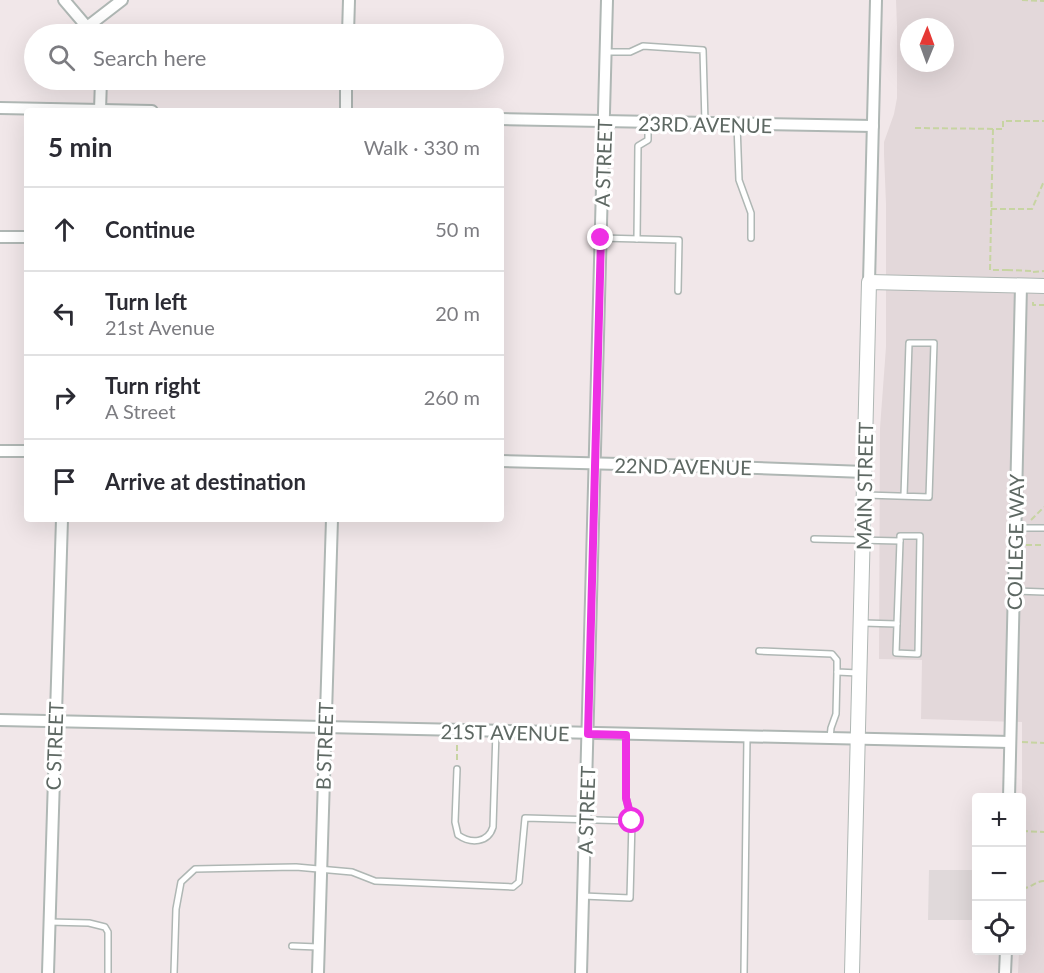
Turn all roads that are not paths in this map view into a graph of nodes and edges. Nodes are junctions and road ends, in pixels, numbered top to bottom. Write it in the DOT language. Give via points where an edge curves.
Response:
graph roads {
  1 [pos="64,0"];
  2 [pos="122,0"];
  3 [pos="349,0"];
  4 [pos="608,0"];
  5 [pos="876,0"];
  6 [pos="84,24"];
  7 [pos="97,24"];
  8 [pos="348,24"];
  9 [pos="606,52"];
  10 [pos="101,90"];
  11 [pos="346,90"];
  12 [pos="0,108"];
  13 [pos="100,108"];
  14 [pos="346,108"];
  15 [pos="24,109"];
  16 [pos="504,119"];
  17 [pos="604,122"];
  18 [pos="648,123"];
  19 [pos="705,123"];
  20 [pos="737,124"];
  21 [pos="873,126"];
  22 [pos="0,237"];
  23 [pos="24,237"];
  24 [pos="601,238"];
  25 [pos="751,238"];
  26 [pos="638,239"];
  27 [pos="869,282"];
  28 [pos="1014,286"];
  29 [pos="1044,286"];
  30 [pos="678,291"];
  31 [pos="0,451"];
  32 [pos="24,451"];
  33 [pos="504,461"];
  34 [pos="594,464"];
  35 [pos="865,472"];
  36 [pos="864,495"];
  37 [pos="904,496"];
  38 [pos="62,522"];
  39 [pos="332,522"];
  40 [pos="1015,524"];
  41 [pos="1044,528"];
  42 [pos="814,539"];
  43 [pos="863,540"];
  44 [pos="900,541"];
  45 [pos="1014,591"];
  46 [pos="1044,592"];
  47 [pos="861,623"];
  48 [pos="897,624"];
  49 [pos="759,651"];
  50 [pos="837,672"];
  51 [pos="860,673"];
  52 [pos="0,720"];
  53 [pos="55,721"];
  54 [pos="324,728"];
  55 [pos="495,731"];
  56 [pos="588,734"];
  57 [pos="626,735"];
  58 [pos="747,737"];
  59 [pos="830,739"];
  60 [pos="858,739"];
  61 [pos="1011,742"];
  62 [pos="456,769"];
  63 [pos="1009,793"];
  64 [pos="585,819"];
  65 [pos="632,821"];
  66 [pos="321,869"];
  67 [pos="583,896"];
  68 [pos="49,922"];
  69 [pos="292,946"];
  70 [pos="318,947"];
  71 [pos="1006,955"];
  72 [pos="48,973"];
  73 [pos="108,973"];
  74 [pos="174,973"];
  75 [pos="318,973"];
  76 [pos="581,973"];
  77 [pos="744,973"];
  78 [pos="852,973"];
  79 [pos="1005,973"];
  1 -- 6 [label="street"];
  2 -- 7 [label="street"];
  3 -- 8 [label="street"];
  4 -- 9 [label="street, A STREET"];
  5 -- 21 [label="street, MAIN STREET"];
  9 -- 17 [label="street, A STREET"];
  9 -- 19 [label="lane" via="630,52 643,46 703,50"];
  10 -- 13 [label="street"];
  11 -- 14 [label="street"];
  12 -- 15 [label="street"];
  16 -- 17 [label="street, 23RD AVENUE"];
  17 -- 18 [label="street, 23RD AVENUE"];
  17 -- 24 [label="street, A STREET"];
  18 -- 19 [label="street, 23RD AVENUE"];
  18 -- 26 [label="lane" via="648,140 638,146"];
  19 -- 20 [label="street, 23RD AVENUE"];
  20 -- 21 [label="street, 23RD AVENUE"];
  20 -- 25 [label="lane" via="739,180 751,213"];
  21 -- 27 [label="street, MAIN STREET"];
  22 -- 23 [label="street"];
  24 -- 26 [label="lane"];
  24 -- 34 [label="street, A STREET"];
  26 -- 30 [label="lane" via="680,240"];
  27 -- 28 [label="street"];
  27 -- 35 [label="street, MAIN STREET"];
  28 -- 29 [label="street"];
  28 -- 40 [label="street, COLLEGE WAY"];
  31 -- 32 [label="street"];
  33 -- 34 [label="street, 22ND AVENUE"];
  34 -- 35 [label="street, 22ND AVENUE"];
  34 -- 56 [label="street, A STREET"];
  35 -- 36 [label="street, MAIN STREET"];
  36 -- 37 [label="lane"];
  36 -- 43 [label="street, MAIN STREET"];
  37 -- 37 [label="lane" via="929,497 934,343 909,343"];
  38 -- 53 [label="street, C STREET"];
  39 -- 54 [label="street, B STREET"];
  40 -- 41 [label="lane"];
  40 -- 45 [label="street, COLLEGE WAY"];
  42 -- 43 [label="lane"];
  43 -- 44 [label="lane"];
  43 -- 47 [label="street, MAIN STREET"];
  44 -- 48 [label="lane"];
  44 -- 48 [label="lane" via="900,536 920,536 918,654 896,653"];
  45 -- 46 [label="lane"];
  45 -- 61 [label="street, COLLEGE WAY"];
  47 -- 48 [label="lane"];
  47 -- 51 [label="street, MAIN STREET"];
  49 -- 50 [label="lane" via="832,654 837,660"];
  50 -- 51 [label="lane"];
  50 -- 59 [label="lane" via="836,714"];
  51 -- 60 [label="street, MAIN STREET"];
  52 -- 53 [label="street, 21ST AVENUE"];
  53 -- 54 [label="street, 21ST AVENUE"];
  53 -- 68 [label="street, C STREET"];
  54 -- 55 [label="street, 21ST AVENUE"];
  54 -- 66 [label="street, B STREET"];
  55 -- 56 [label="street, 21ST AVENUE"];
  55 -- 62 [label="lane" via="493,827 485,839 470,840 458,835"];
  56 -- 57 [label="street, 21ST AVENUE"];
  56 -- 64 [label="street, A STREET"];
  57 -- 58 [label="street, 21ST AVENUE"];
  57 -- 65 [label="lane" via="626,798"];
  58 -- 59 [label="street, 21ST AVENUE"];
  58 -- 77 [label="lane"];
  59 -- 60 [label="street, 21ST AVENUE"];
  60 -- 61 [label="street, 21ST AVENUE"];
  60 -- 78 [label="street, MAIN STREET"];
  61 -- 63 [label="street, COLLEGE WAY"];
  64 -- 65 [label="lane"];
  64 -- 66 [label="lane" via="525,818 519,882 513,886 375,881 352,872"];
  64 -- 67 [label="street, A STREET"];
  65 -- 67 [label="lane" via="630,898"];
  66 -- 70 [label="street, B STREET"];
  66 -- 74 [label="lane" via="195,869 181,882"];
  67 -- 76 [label="street, A STREET"];
  68 -- 72 [label="street, C STREET"];
  68 -- 73 [label="lane" via="89,922 105,927"];
  69 -- 70 [label="lane"];
  70 -- 75 [label="street, B STREET"];
  71 -- 79 [label="street"];
}
